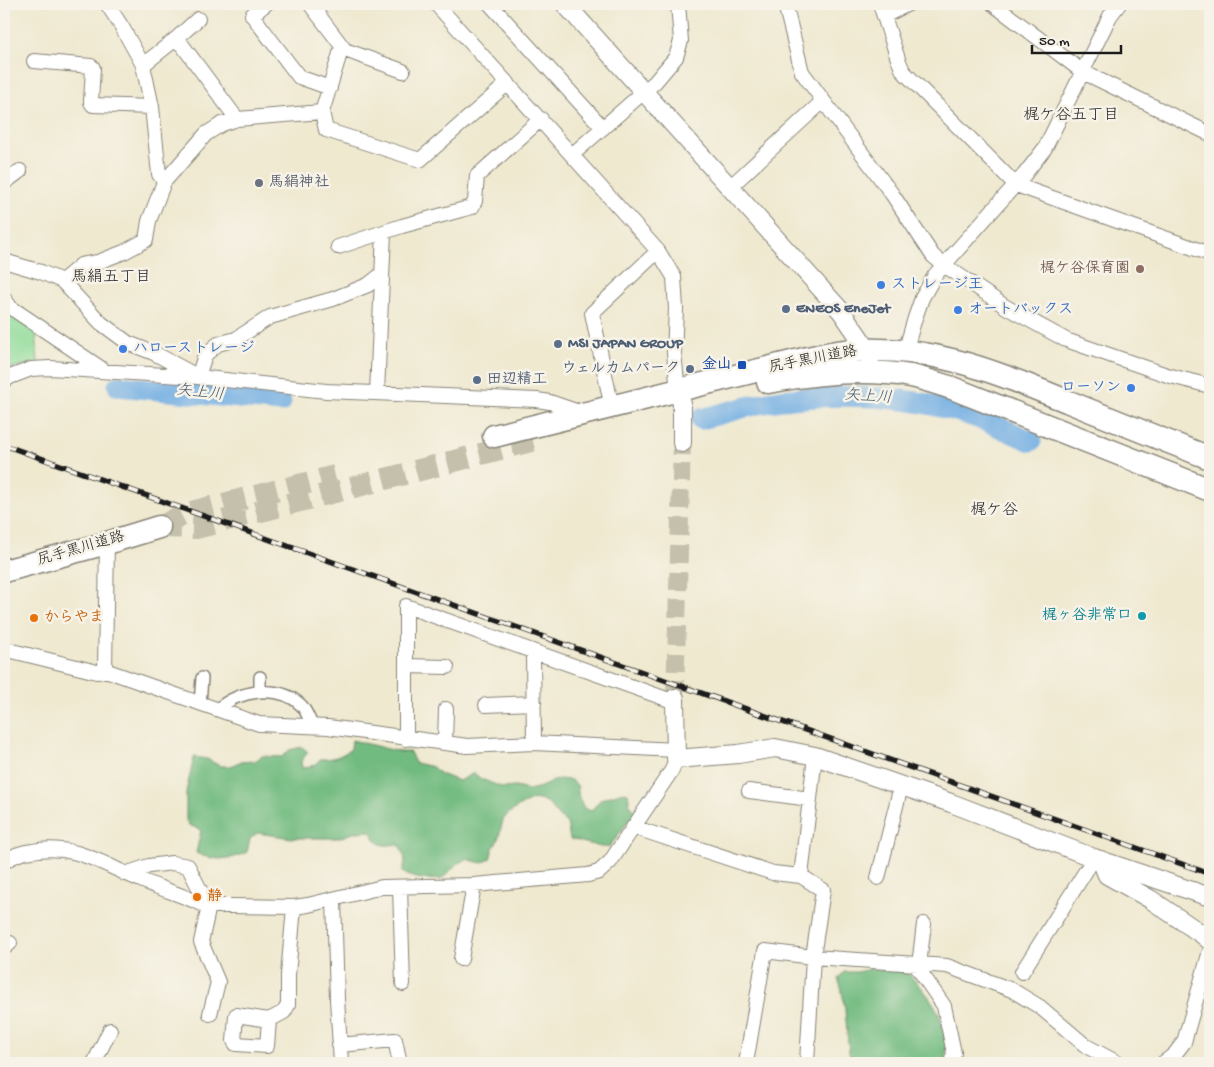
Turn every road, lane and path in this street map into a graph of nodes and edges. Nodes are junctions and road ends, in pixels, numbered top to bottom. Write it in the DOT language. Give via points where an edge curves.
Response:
graph roads {
  1 [pos="107,4"];
  2 [pos="266,4"];
  3 [pos="310,4"];
  4 [pos="436,4"];
  5 [pos="490,4"];
  6 [pos="565,4"];
  7 [pos="678,4"];
  8 [pos="785,4"];
  9 [pos="908,4"];
  10 [pos="993,4"];
  11 [pos="1119,4"];
  12 [pos="882,10"];
  13 [pos="198,19"];
  14 [pos="177,38"];
  15 [pos="342,47"];
  16 [pos="34,61"];
  17 [pos="143,65"];
  18 [pos="402,71"];
  19 [pos="1083,72"];
  20 [pos="508,83"];
  21 [pos="330,88"];
  22 [pos="644,92"];
  23 [pos="823,101"];
  24 [pos="152,107"];
  25 [pos="322,112"];
  26 [pos="237,119"];
  27 [pos="541,120"];
  28 [pos="603,128"];
  29 [pos="1210,134"];
  30 [pos="572,154"];
  31 [pos="20,171"];
  32 [pos="4,182"];
  33 [pos="164,182"];
  34 [pos="1016,185"];
  35 [pos="730,187"];
  36 [pos="384,232"];
  37 [pos="338,247"];
  38 [pos="658,251"];
  39 [pos="1210,254"];
  40 [pos="4,261"];
  41 [pos="944,265"];
  42 [pos="382,274"];
  43 [pos="62,281"];
  44 [pos="4,298"];
  45 [pos="868,350"];
  46 [pos="906,352"];
  47 [pos="103,370"];
  48 [pos="873,372"];
  49 [pos="198,377"];
  50 [pos="6,378"];
  51 [pos="1210,386"];
  52 [pos="376,393"];
  53 [pos="680,398"];
  54 [pos="612,408"];
  55 [pos="584,414"];
  56 [pos="494,436"];
  57 [pos="543,438"];
  58 [pos="682,443"];
  59 [pos="1210,458"];
  60 [pos="1210,490"];
  61 [pos="159,527"];
  62 [pos="107,543"];
  63 [pos="4,571"];
  64 [pos="4,649"];
  65 [pos="534,653"];
  66 [pos="406,666"];
  67 [pos="447,666"];
  68 [pos="105,670"];
  69 [pos="260,677"];
  70 [pos="202,678"];
  71 [pos="260,692"];
  72 [pos="675,700"];
  73 [pos="200,704"];
  74 [pos="534,704"];
  75 [pos="486,705"];
  76 [pos="218,709"];
  77 [pos="446,709"];
  78 [pos="312,725"];
  79 [pos="406,739"];
  80 [pos="445,743"];
  81 [pos="534,743"];
  82 [pos="676,754"];
  83 [pos="815,756"];
  84 [pos="901,786"];
  85 [pos="749,791"];
  86 [pos="810,799"];
  87 [pos="633,827"];
  88 [pos="1098,859"];
  89 [pos="4,862"];
  90 [pos="126,874"];
  91 [pos="801,876"];
  92 [pos="878,878"];
  93 [pos="474,885"];
  94 [pos="400,887"];
  95 [pos="1210,897"];
  96 [pos="334,899"];
  97 [pos="205,905"];
  98 [pos="294,907"];
  99 [pos="924,924"];
  100 [pos="1208,936"];
  101 [pos="1210,951"];
  102 [pos="813,957"];
  103 [pos="461,959"];
  104 [pos="917,964"];
  105 [pos="1022,972"];
  106 [pos="403,984"];
  107 [pos="210,1014"];
  108 [pos="269,1020"];
  109 [pos="110,1030"];
  110 [pos="339,1045"];
  111 [pos="94,1063"];
  112 [pos="341,1063"];
  113 [pos="400,1063"];
  114 [pos="746,1063"];
  115 [pos="808,1063"];
  116 [pos="951,1063"];
  117 [pos="1118,1063"];
  118 [pos="1163,1063"];
  1 -- 17 [label="street"];
  2 -- 21 [label="street" via="252,15 299,76"];
  3 -- 15 [label="street"];
  4 -- 20 [label="street" via="455,17"];
  5 -- 28 [label="street"];
  6 -- 22 [label="street"];
  7 -- 22 [label="street" via="681,41 676,57"];
  8 -- 23 [label="street" via="802,72"];
  9 -- 12 [label="street"];
  10 -- 19 [label="street"];
  11 -- 19 [label="street"];
  12 -- 34 [label="street" via="903,71"];
  13 -- 14 [label="street"];
  14 -- 17 [label="street"];
  14 -- 26 [label="street"];
  15 -- 18 [label="street"];
  15 -- 21 [label="street"];
  16 -- 24 [label="street" via="91,66 93,105"];
  17 -- 24 [label="street"];
  19 -- 29 [label="street"];
  19 -- 34 [label="street" via="1045,148"];
  20 -- 25 [label="street" via="420,160 326,130"];
  20 -- 27 [label="street"];
  21 -- 25 [label="street"];
  22 -- 28 [label="street"];
  22 -- 35 [label="street"];
  23 -- 35 [label="street"];
  23 -- 41 [label="street" via="933,256"];
  24 -- 33 [label="street" via="159,174"];
  25 -- 26 [label="street"];
  26 -- 33 [label="street" via="206,134"];
  27 -- 30 [label="street"];
  27 -- 36 [label="street" via="478,176 472,207"];
  28 -- 30 [label="street"];
  30 -- 38 [label="street"];
  31 -- 32 [label="street"];
  33 -- 43 [label="street" via="149,221 146,240 98,262 81,264"];
  34 -- 39 [label="street"];
  34 -- 41 [label="street"];
  35 -- 45 [label="street" via="841,311"];
  36 -- 37 [label="street"];
  36 -- 42 [label="street"];
  38 -- 53 [label="street" via="674,277 674,353"];
  38 -- 54 [label="street" via="592,313"];
  40 -- 43 [label="street"];
  41 -- 46 [label="street" via="922,298"];
  41 -- 51 [label="street" via="1006,307 1066,340 1167,375"];
  42 -- 49 [label="street" via="368,285 270,317 236,339 218,344 205,355"];
  42 -- 52 [label="street"];
  43 -- 49 [label="street" via="101,323 128,343"];
  44 -- 47 [label="street" via="10,307"];
  45 -- 46 [label="main road, 尻手黒川道路"];
  45 -- 48 [label="street"];
  45 -- 53 [label="main road, 尻手黒川道路" via="808,358"];
  46 -- 59 [label="main road, 尻手黒川道路" via="968,363"];
  47 -- 49 [label="street"];
  47 -- 50 [label="street" via="31,369"];
  48 -- 53 [label="main road, 尻手黒川道路" via="809,375"];
  48 -- 60 [label="main road, 尻手黒川道路" via="912,376 952,388"];
  49 -- 52 [label="street"];
  52 -- 55 [label="street" via="537,400"];
  53 -- 54 [label="main road, 尻手黒川道路"];
  53 -- 57 [label="main road, 尻手黒川道路"];
  53 -- 58 [label="street"];
  54 -- 55 [label="main road, 尻手黒川道路"];
  55 -- 56 [label="main road, 尻手黒川道路"];
  61 -- 62 [label="main road, 尻手黒川道路"];
  62 -- 63 [label="main road, 尻手黒川道路"];
  62 -- 68 [label="street"];
  64 -- 68 [label="street" via="97,672"];
  65 -- 66 [label="street" via="406,606"];
  65 -- 72 [label="street"];
  65 -- 74 [label="street"];
  66 -- 67 [label="street"];
  66 -- 79 [label="street"];
  68 -- 73 [label="street"];
  69 -- 71 [label="street"];
  70 -- 73 [label="street"];
  71 -- 76 [label="street" via="237,697"];
  71 -- 78 [label="street" via="292,699 301,705"];
  72 -- 82 [label="street"];
  73 -- 76 [label="street"];
  74 -- 75 [label="street"];
  74 -- 81 [label="street"];
  76 -- 78 [label="street" via="258,724"];
  77 -- 80 [label="street"];
  78 -- 79 [label="street"];
  79 -- 80 [label="street"];
  80 -- 81 [label="street" via="467,746"];
  81 -- 82 [label="street"];
  82 -- 83 [label="street" via="738,754 775,748"];
  82 -- 87 [label="street" via="672,770"];
  83 -- 84 [label="street"];
  83 -- 86 [label="street"];
  84 -- 88 [label="street"];
  84 -- 92 [label="street"];
  85 -- 86 [label="street"];
  86 -- 91 [label="street"];
  87 -- 91 [label="street" via="773,874"];
  87 -- 93 [label="street" via="610,862 599,872"];
  88 -- 95 [label="street"];
  88 -- 100 [label="street" via="1107,875"];
  88 -- 105 [label="street"];
  89 -- 90 [label="street" via="19,854 48,848 69,850"];
  90 -- 97 [label="street"];
  90 -- 97 [label="street" via="172,863 188,866"];
  91 -- 102 [label="street" via="823,890"];
  93 -- 94 [label="street"];
  93 -- 103 [label="street"];
  94 -- 96 [label="street" via="382,887"];
  94 -- 106 [label="street"];
  96 -- 98 [label="street"];
  96 -- 110 [label="street"];
  97 -- 98 [label="street"];
  97 -- 107 [label="street" via="200,942 218,982"];
  98 -- 108 [label="street" via="288,1005 284,1012"];
  99 -- 104 [label="street"];
  101 -- 118 [label="street" via="1184,1042"];
  102 -- 104 [label="street"];
  102 -- 114 [label="street" via="765,951"];
  102 -- 115 [label="street"];
  104 -- 116 [label="street" via="944,1006 954,1053"];
  104 -- 117 [label="street" via="947,966 1012,990 1040,1007 1086,1046"];
  109 -- 111 [label="street"];
  110 -- 112 [label="street"];
  110 -- 113 [label="street" via="395,1040"];
}
